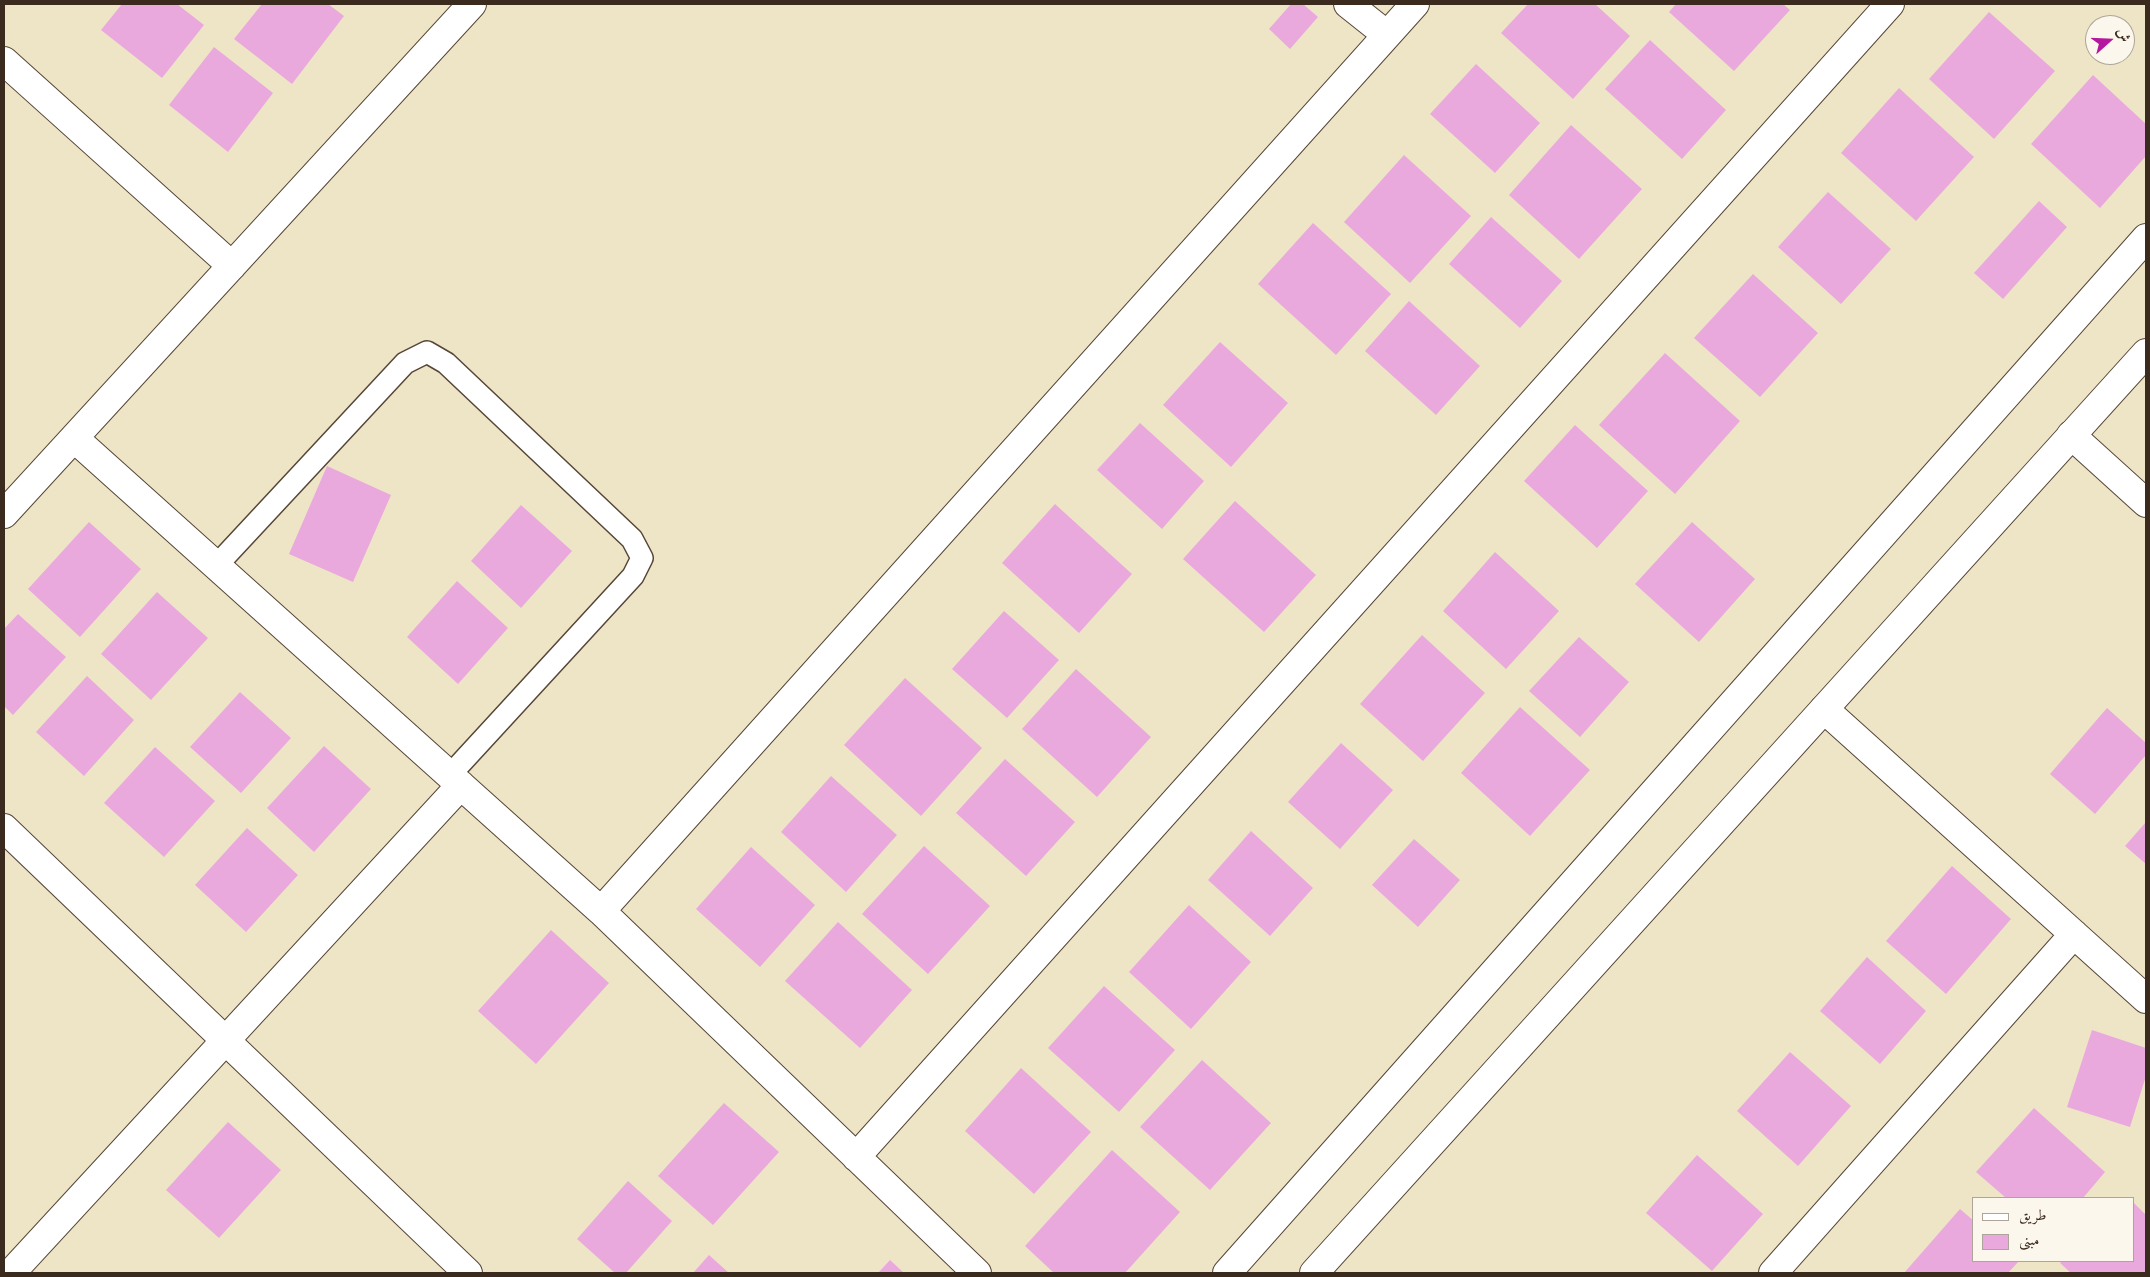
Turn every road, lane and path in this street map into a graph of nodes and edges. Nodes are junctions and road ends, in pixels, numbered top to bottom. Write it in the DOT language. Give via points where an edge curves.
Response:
graph roads {
  1 [pos="472,4"];
  2 [pos="1348,4"];
  3 [pos="1415,4"];
  4 [pos="1890,4"];
  5 [pos="1387,35"];
  6 [pos="4,61"];
  7 [pos="2146,238"];
  8 [pos="232,266"];
  9 [pos="2146,353"];
  10 [pos="2071,435"];
  11 [pos="74,438"];
  12 [pos="2146,503"];
  13 [pos="4,514"];
  14 [pos="216,566"];
  15 [pos="1824,709"];
  16 [pos="456,780"];
  17 [pos="4,828"];
  18 [pos="601,911"];
  19 [pos="2074,934"];
  20 [pos="2146,999"];
  21 [pos="226,1040"];
  22 [pos="856,1157"];
  23 [pos="11,1273"];
  24 [pos="468,1273"];
  25 [pos="977,1273"];
  26 [pos="1227,1273"];
  27 [pos="1314,1273"];
  28 [pos="1773,1273"];
  1 -- 8 [label="street"];
  2 -- 5 [label="street"];
  3 -- 5 [label="street"];
  4 -- 22 [label="street"];
  5 -- 18 [label="street"];
  6 -- 8 [label="street"];
  7 -- 26 [label="street"];
  8 -- 11 [label="street"];
  9 -- 10 [label="street"];
  10 -- 12 [label="street"];
  10 -- 15 [label="street"];
  11 -- 13 [label="street"];
  11 -- 14 [label="street"];
  14 -- 16 [label="street"];
  14 -- 16 [label="lane" via="405,363 427,352 446,362 632,539 642,558 634,576"];
  15 -- 19 [label="street"];
  15 -- 27 [label="street"];
  16 -- 18 [label="street"];
  16 -- 21 [label="street"];
  17 -- 21 [label="street"];
  18 -- 22 [label="street"];
  19 -- 20 [label="street"];
  19 -- 28 [label="street"];
  21 -- 23 [label="street"];
  21 -- 24 [label="street"];
  22 -- 25 [label="street"];
}
